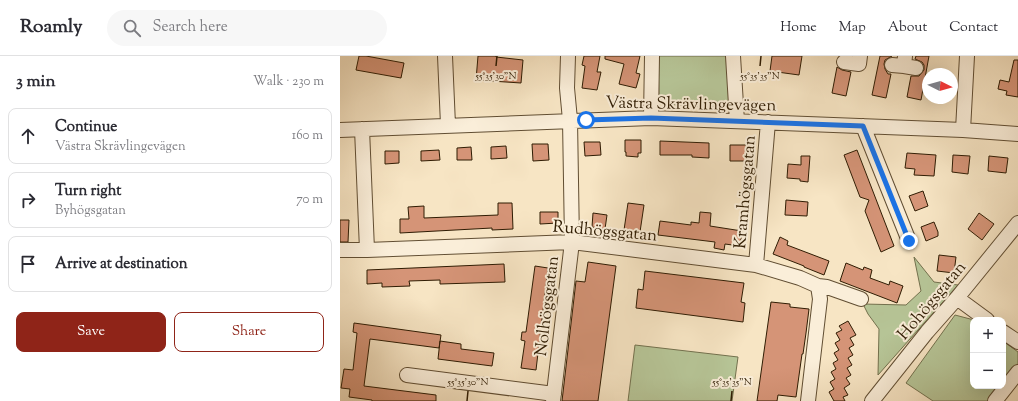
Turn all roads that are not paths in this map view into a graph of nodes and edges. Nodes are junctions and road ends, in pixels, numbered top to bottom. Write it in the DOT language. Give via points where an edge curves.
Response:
graph roads {
  1 [pos="445,56"];
  2 [pos="568,56"];
  3 [pos="652,56"];
  4 [pos="733,56"];
  5 [pos="860,56"];
  6 [pos="967,56"];
  7 [pos="844,62"];
  8 [pos="651,118"];
  9 [pos="570,120"];
  10 [pos="737,121"];
  11 [pos="768,122"];
  12 [pos="448,125"];
  13 [pos="863,126"];
  14 [pos="362,129"];
  15 [pos="340,130"];
  16 [pos="963,130"];
  17 [pos="1018,134"];
  18 [pos="1018,223"];
  19 [pos="909,241"];
  20 [pos="572,242"];
  21 [pos="340,250"];
  22 [pos="367,250"];
  23 [pos="756,265"];
  24 [pos="818,286"];
  25 [pos="957,298"];
  26 [pos="861,299"];
  27 [pos="983,317"];
  28 [pos="1006,334"];
  29 [pos="1018,342"];
  30 [pos="1018,372"];
  31 [pos="407,375"];
  32 [pos="553,397"];
  33 [pos="808,401"];
  34 [pos="872,401"];
  35 [pos="995,401"];
  1 -- 12 [label="street"];
  2 -- 9 [label="street, Nolhögsgatan"];
  3 -- 8 [label="street"];
  4 -- 10 [label="street"];
  5 -- 7 [label="street" via="859,64"];
  6 -- 16 [label="street"];
  8 -- 9 [label="street, Västra Skrävlingevägen"];
  8 -- 10 [label="street, Västra Skrävlingevägen"];
  9 -- 12 [label="street, Västra Skrävlingevägen"];
  9 -- 20 [label="street, Nolhögsgatan"];
  10 -- 11 [label="street, Västra Skrävlingevägen"];
  11 -- 13 [label="street, Västra Skrävlingevägen"];
  11 -- 23 [label="street, Kramhögsgatan"];
  12 -- 14 [label="street, Västra Skrävlingevägen"];
  13 -- 16 [label="street, Västra Skrävlingevägen"];
  13 -- 19 [label="street"];
  14 -- 15 [label="street, Västra Skrävlingevägen"];
  14 -- 22 [label="street"];
  16 -- 17 [label="street, Västra Skrävlingevägen"];
  18 -- 25 [label="street, Hohögsgatan"];
  20 -- 22 [label="street, Rudhögsgatan"];
  20 -- 23 [label="street, Rudhögsgatan"];
  20 -- 32 [label="street, Nolhögsgatan"];
  21 -- 22 [label="street, Rudhögsgatan"];
  23 -- 24 [label="street, Rudhögsgatan"];
  24 -- 26 [label="street, Rudhögsgatan"];
  24 -- 33 [label="street" via="820,299"];
  25 -- 27 [label="street"];
  25 -- 34 [label="street, Hohögsgatan"];
  28 -- 29 [label="street"];
  30 -- 35 [label="street"];
  31 -- 32 [label="street"];
}
